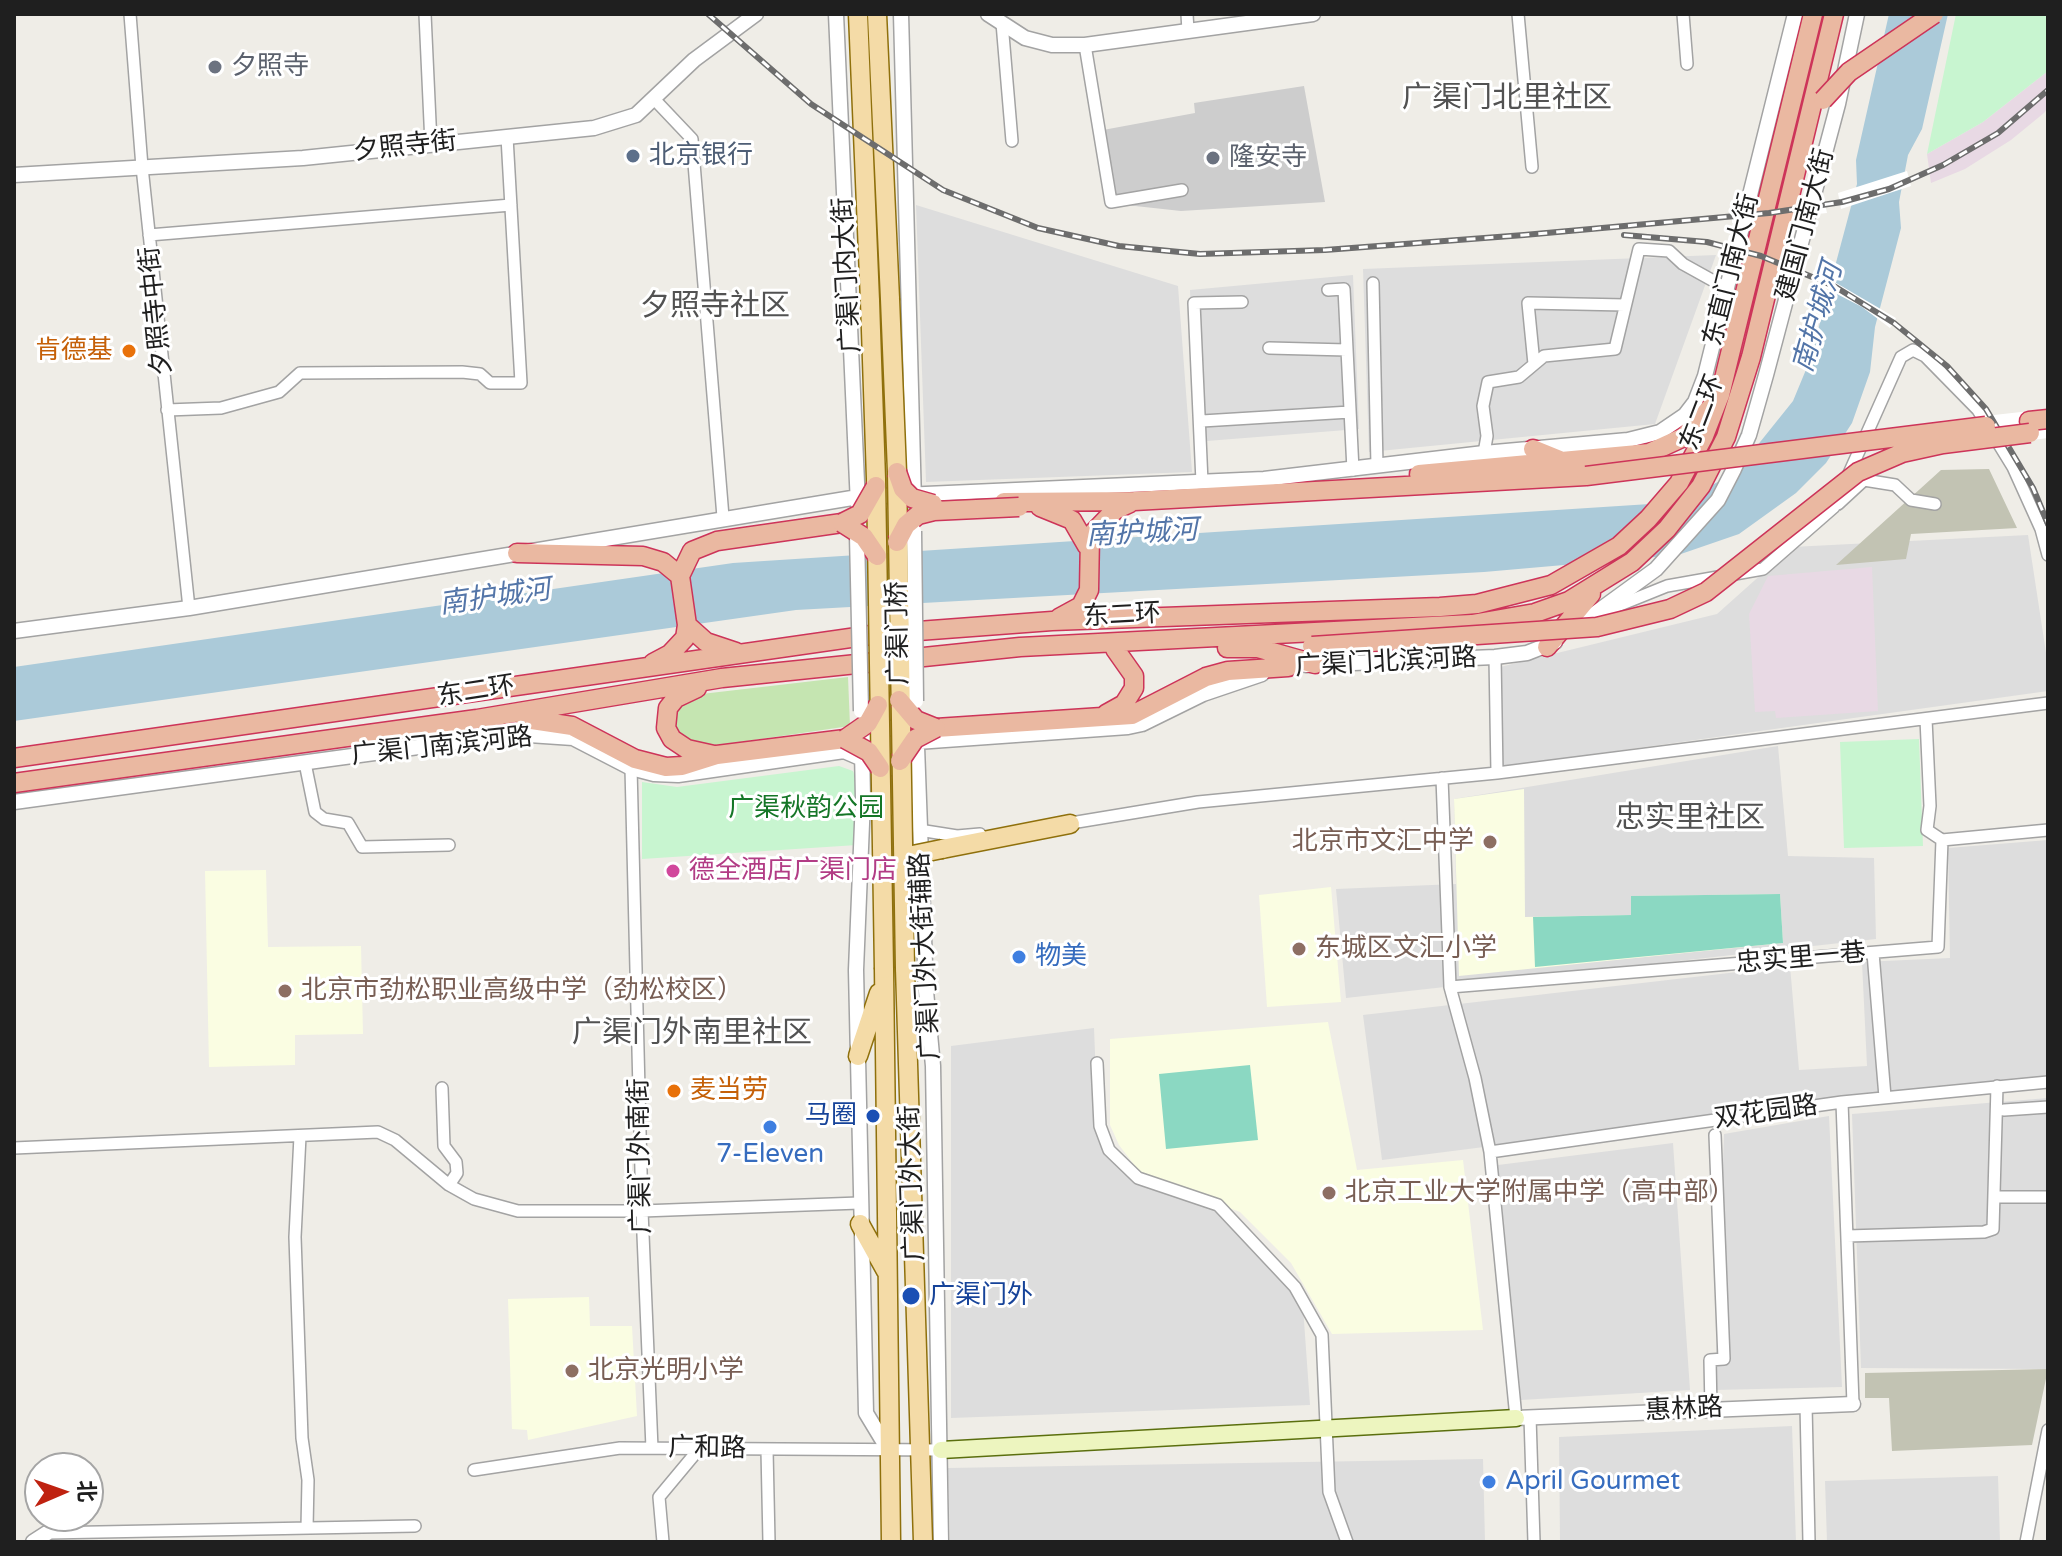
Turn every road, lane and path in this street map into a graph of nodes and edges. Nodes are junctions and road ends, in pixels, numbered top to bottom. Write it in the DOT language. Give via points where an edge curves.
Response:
graph roads {
  1 [pos="130,14"];
  2 [pos="425,14"];
  3 [pos="756,14"];
  4 [pos="836,14"];
  5 [pos="858,14"];
  6 [pos="877,14"];
  7 [pos="901,14"];
  8 [pos="988,14"];
  9 [pos="1187,14"];
  10 [pos="1313,14"];
  11 [pos="1518,14"];
  12 [pos="1683,14"];
  13 [pos="1795,14"];
  14 [pos="1813,14"];
  15 [pos="1834,14"];
  16 [pos="1857,14"];
  17 [pos="1934,14"];
  18 [pos="1002,23"];
  19 [pos="1188,31"];
  20 [pos="1085,45"];
  21 [pos="1687,64"];
  22 [pos="655,100"];
  23 [pos="507,137"];
  24 [pos="1012,141"];
  25 [pos="431,144"];
  26 [pos="1797,163"];
  27 [pos="142,167"];
  28 [pos="1532,167"];
  29 [pos="14,175"];
  30 [pos="1182,190"];
  31 [pos="511,205"];
  32 [pos="149,235"];
  33 [pos="1373,283"];
  34 [pos="1728,289"];
  35 [pos="1328,290"];
  36 [pos="890,299"];
  37 [pos="870,301"];
  38 [pos="1242,302"];
  39 [pos="1625,305"];
  40 [pos="1269,348"];
  41 [pos="1347,350"];
  42 [pos="1534,364"];
  43 [pos="1720,395"];
  44 [pos="167,410"];
  45 [pos="1350,412"];
  46 [pos="2048,419"];
  47 [pos="1202,421"];
  48 [pos="2048,431"];
  49 [pos="1533,449"];
  50 [pos="1484,453"];
  51 [pos="1567,463"];
  52 [pos="1377,466"];
  53 [pos="897,472"];
  54 [pos="1264,479"];
  55 [pos="1356,479"];
  56 [pos="1202,482"];
  57 [pos="876,486"];
  58 [pos="1304,491"];
  59 [pos="914,495"];
  60 [pos="858,497"];
  61 [pos="1134,501"];
  62 [pos="1935,504"];
  63 [pos="1834,507"];
  64 [pos="723,517"];
  65 [pos="842,523"];
  66 [pos="857,536"];
  67 [pos="897,542"];
  68 [pos="1087,546"];
  69 [pos="517,553"];
  70 [pos="2048,555"];
  71 [pos="877,556"];
  72 [pos="680,576"];
  73 [pos="1598,585"];
  74 [pos="1613,603"];
  75 [pos="189,608"];
  76 [pos="1597,614"];
  77 [pos="1052,621"];
  78 [pos="687,625"];
  79 [pos="14,631"];
  80 [pos="1020,647"];
  81 [pos="1547,647"];
  82 [pos="1115,649"];
  83 [pos="742,654"];
  84 [pos="1313,655"];
  85 [pos="1495,657"];
  86 [pos="1288,667"];
  87 [pos="639,670"];
  88 [pos="722,678"];
  89 [pos="908,701"];
  90 [pos="2048,703"];
  91 [pos="870,708"];
  92 [pos="1094,718"];
  93 [pos="477,719"];
  94 [pos="1926,719"];
  95 [pos="936,728"];
  96 [pos="853,739"];
  97 [pos="917,739"];
  98 [pos="717,755"];
  99 [pos="862,757"];
  100 [pos="14,758"];
  101 [pos="900,761"];
  102 [pos="305,763"];
  103 [pos="631,768"];
  104 [pos="880,768"];
  105 [pos="1497,773"];
  106 [pos="1442,778"];
  107 [pos="14,783"];
  108 [pos="14,802"];
  109 [pos="1070,824"];
  110 [pos="919,830"];
  111 [pos="2048,830"];
  112 [pos="1942,840"];
  113 [pos="449,845"];
  114 [pos="903,857"];
  115 [pos="1873,953"];
  116 [pos="905,968"];
  117 [pos="884,974"];
  118 [pos="1450,987"];
  119 [pos="858,1056"];
  120 [pos="1097,1063"];
  121 [pos="2048,1082"];
  122 [pos="1997,1086"];
  123 [pos="442,1088"];
  124 [pos="1885,1097"];
  125 [pos="1842,1102"];
  126 [pos="2048,1107"];
  127 [pos="2004,1110"];
  128 [pos="1715,1135"];
  129 [pos="300,1136"];
  130 [pos="14,1148"];
  131 [pos="1489,1155"];
  132 [pos="449,1185"];
  133 [pos="1994,1197"];
  134 [pos="2048,1197"];
  135 [pos="859,1203"];
  136 [pos="642,1211"];
  137 [pos="860,1224"];
  138 [pos="1847,1236"];
  139 [pos="887,1273"];
  140 [pos="1853,1404"];
  141 [pos="1806,1405"];
  142 [pos="1711,1409"];
  143 [pos="1523,1418"];
  144 [pos="1327,1427"];
  145 [pos="2048,1430"];
  146 [pos="652,1448"];
  147 [pos="699,1449"];
  148 [pos="767,1450"];
  149 [pos="920,1450"];
  150 [pos="941,1450"];
  151 [pos="889,1451"];
  152 [pos="474,1470"];
  153 [pos="415,1526"];
  154 [pos="307,1528"];
  155 [pos="47,1533"];
  156 [pos="33,1542"];
  157 [pos="663,1542"];
  158 [pos="769,1542"];
  159 [pos="891,1542"];
  160 [pos="923,1542"];
  161 [pos="941,1542"];
  162 [pos="1347,1542"];
  163 [pos="1534,1542"];
  164 [pos="1809,1542"];
  165 [pos="2026,1542"];
  1 -- 27 [label="street, 夕照寺中街"];
  2 -- 25 [label="street"];
  3 -- 22 [label="street, 夕照寺街" via="694,60"];
  4 -- 60 [label="street, 广渠门内大街"];
  5 -- 37 [label="main road, 广渠门内大街"];
  6 -- 36 [label="main road, 广渠门内大街"];
  7 -- 59 [label="street"];
  8 -- 18 [label="street"];
  9 -- 19 [label="street"];
  10 -- 19 [label="street"];
  11 -- 28 [label="street"];
  12 -- 21 [label="street"];
  13 -- 34 [label="street, 东直门南大街"];
  14 -- 43 [label="highway, 东二环"];
  15 -- 26 [label="highway, 东二环"];
  16 -- 74 [label="street, 建国门南大街" via="1749,435 1718,500 1656,569"];
  17 -- 26 [label="highway, bridge" via="1849,72 1823,100"];
  18 -- 20 [label="street" via="1025,38"];
  18 -- 24 [label="street"];
  19 -- 20 [label="street"];
  20 -- 30 [label="street" via="1111,202"];
  22 -- 23 [label="street, 夕照寺街" via="636,115 594,128"];
  22 -- 64 [label="street" via="692,139"];
  23 -- 25 [label="street, 夕照寺街"];
  23 -- 31 [label="street"];
  25 -- 27 [label="street, 夕照寺街"];
  26 -- 73 [label="highway, 东二环" via="1751,357 1726,437 1701,486 1667,529"];
  27 -- 29 [label="street, 夕照寺街"];
  27 -- 32 [label="street, 夕照寺中街"];
  31 -- 32 [label="street"];
  31 -- 44 [label="street" via="521,383 490,383 480,374 462,372 300,373 279,392 265,396 221,408"];
  32 -- 44 [label="street, 夕照寺中街"];
  33 -- 52 [label="street"];
  34 -- 39 [label="street" via="1669,251 1639,249"];
  34 -- 49 [label="street, 东直门南大街" via="1705,376 1685,415 1646,437"];
  35 -- 41 [label="street" via="1344,289"];
  36 -- 53 [label="main road, 广渠门桥, bridge"];
  37 -- 57 [label="main road, 广渠门桥, bridge"];
  38 -- 47 [label="street" via="1194,303"];
  39 -- 42 [label="street" via="1615,349 1544,356"];
  39 -- 42 [label="street" via="1528,303"];
  40 -- 41 [label="street"];
  41 -- 45 [label="street"];
  42 -- 50 [label="street" via="1519,377 1488,382"];
  43 -- 51 [label="highway" via="1684,437 1669,445 1649,453"];
  43 -- 77 [label="highway, 东二环" via="1679,483 1648,519 1619,546 1551,585 1477,604 1440,607"];
  44 -- 75 [label="street, 夕照寺中街"];
  45 -- 47 [label="street"];
  45 -- 55 [label="street"];
  46 -- 55 [label="highway, bridge" via="1586,476"];
  47 -- 56 [label="street"];
  48 -- 84 [label="highway, bridge" via="1943,444 1902,453 1858,472 1706,592 1645,617 1597,627"];
  49 -- 50 [label="street"];
  49 -- 51 [label="highway"];
  50 -- 52 [label="street"];
  51 -- 55 [label="highway"];
  52 -- 55 [label="street"];
  53 -- 61 [label="highway, bridge" via="912,498 933,504"];
  53 -- 67 [label="main road, 广渠门桥, bridge"];
  54 -- 55 [label="street"];
  54 -- 56 [label="street"];
  54 -- 58 [label="highway"];
  55 -- 58 [label="highway"];
  56 -- 59 [label="street"];
  57 -- 65 [label="highway, bridge" via="860,514"];
  57 -- 71 [label="main road, 广渠门桥, bridge"];
  58 -- 61 [label="highway"];
  59 -- 60 [label="street"];
  59 -- 89 [label="street, 广渠门桥, bridge"];
  60 -- 64 [label="street"];
  60 -- 66 [label="street, 广渠门内大街"];
  61 -- 68 [label="highway" via="1106,518"];
  62 -- 63 [label="street" via="1911,500 1895,485 1864,480"];
  63 -- 70 [label="street" via="1901,357 1913,350 1978,410 2013,467"];
  63 -- 76 [label="street" via="1763,569 1667,586"];
  64 -- 69 [label="street"];
  65 -- 71 [label="highway, bridge" via="864,537"];
  65 -- 72 [label="highway" via="708,543 692,551"];
  66 -- 91 [label="street, 广渠门桥, bridge"];
  67 -- 68 [label="highway, bridge" via="918,515 1032,507 1072,520"];
  67 -- 89 [label="main road, 广渠门桥, bridge"];
  68 -- 77 [label="highway" via="1089,590 1081,606"];
  69 -- 72 [label="highway" via="643,556 663,562"];
  69 -- 75 [label="street"];
  71 -- 91 [label="main road, 广渠门桥, bridge"];
  72 -- 78 [label="highway"];
  73 -- 80 [label="highway, 东二环" via="1535,613 1472,624"];
  73 -- 81 [label="highway"];
  74 -- 76 [label="street, 广渠门北滨河路"];
  75 -- 79 [label="street"];
  76 -- 81 [label="street, 广渠门北滨河路"];
  77 -- 83 [label="highway, 东二环" via="878,634"];
  78 -- 83 [label="highway" via="706,642"];
  78 -- 87 [label="highway" via="678,647"];
  80 -- 82 [label="highway"];
  80 -- 88 [label="highway, 东二环"];
  81 -- 85 [label="street, 广渠门北滨河路"];
  82 -- 84 [label="highway" via="1258,648"];
  82 -- 92 [label="highway" via="1134,676 1134,688 1124,704"];
  83 -- 87 [label="highway, 东二环"];
  84 -- 85 [label="street, 广渠门北滨河路"];
  84 -- 86 [label="street, 广渠门北滨河路"];
  85 -- 105 [label="street"];
  86 -- 92 [label="highway" via="1228,671 1132,715"];
  86 -- 97 [label="street, 广渠门北滨河路" via="1203,694 1128,727"];
  87 -- 100 [label="highway, 东二环"];
  88 -- 93 [label="highway, 东二环"];
  88 -- 98 [label="highway" via="676,698 666,718 666,728 679,744"];
  89 -- 95 [label="highway, bridge" via="916,720"];
  89 -- 97 [label="street, 广渠门外大街辅路"];
  89 -- 101 [label="main road, 广渠门桥, bridge"];
  90 -- 94 [label="street"];
  91 -- 96 [label="highway, bridge" via="868,723"];
  91 -- 104 [label="main road, 广渠门桥, bridge"];
  92 -- 95 [label="highway"];
  93 -- 98 [label="highway" via="557,721 635,759 666,767"];
  93 -- 107 [label="highway, 东二环"];
  94 -- 105 [label="street"];
  94 -- 112 [label="street" via="1927,830"];
  95 -- 101 [label="highway, bridge" via="915,739"];
  96 -- 97 [label="street, 广渠门北滨河路" via="882,727 906,728"];
  96 -- 98 [label="highway"];
  96 -- 99 [label="street"];
  96 -- 104 [label="highway, bridge"];
  97 -- 99 [label="street, 广渠门南滨河路" via="906,763 897,768 883,768"];
  97 -- 110 [label="street, 广渠门外大街辅路"];
  99 -- 103 [label="street, 广渠门南滨河路" via="844,751 678,775"];
  99 -- 119 [label="street"];
  101 -- 114 [label="main road, 广渠门桥, bridge"];
  102 -- 103 [label="street, 广渠门南滨河路" via="514,734 573,738"];
  102 -- 108 [label="street, 广渠门南滨河路"];
  102 -- 113 [label="street" via="315,812 348,823 362,847"];
  103 -- 136 [label="street, 广渠门外南街"];
  104 -- 117 [label="main road, 广渠门桥, bridge"];
  105 -- 106 [label="street"];
  106 -- 109 [label="street" via="1198,802"];
  106 -- 118 [label="street"];
  109 -- 110 [label="street" via="957,836"];
  109 -- 114 [label="main road, bridge"];
  110 -- 150 [label="street, 广渠门外大街辅路" via="933,1066"];
  111 -- 112 [label="street"];
  112 -- 115 [label="street, 忠实里一巷" via="1938,947"];
  114 -- 116 [label="main road, 广渠门桥, bridge"];
  115 -- 118 [label="street, 忠实里一巷"];
  115 -- 124 [label="street"];
  116 -- 149 [label="main road, 广渠门外大街"];
  117 -- 119 [label="main road"];
  117 -- 139 [label="main road, 广渠门外大街"];
  118 -- 131 [label="street"];
  119 -- 135 [label="street"];
  120 -- 144 [label="street" via="1100,1126 1109,1150 1138,1178 1218,1205 1295,1287 1322,1335"];
  121 -- 122 [label="street, 双花园路"];
  122 -- 124 [label="street, 双花园路"];
  122 -- 133 [label="street"];
  123 -- 132 [label="street" via="444,1146 457,1173"];
  124 -- 125 [label="street, 双花园路"];
  125 -- 131 [label="street, 双花园路"];
  125 -- 138 [label="street"];
  126 -- 127 [label="street"];
  128 -- 142 [label="street" via="1724,1359 1710,1360"];
  129 -- 130 [label="street"];
  129 -- 132 [label="street" via="378,1132"];
  129 -- 154 [label="street" via="295,1237"];
  131 -- 143 [label="street"];
  132 -- 136 [label="street" via="474,1199 518,1211"];
  133 -- 134 [label="street"];
  133 -- 138 [label="street" via="1993,1229 1984,1232"];
  135 -- 136 [label="street"];
  135 -- 137 [label="street"];
  136 -- 146 [label="street, 广渠门外南街"];
  137 -- 139 [label="main road"];
  137 -- 151 [label="street" via="866,1413"];
  138 -- 140 [label="street"];
  139 -- 151 [label="main road, 广渠门外大街"];
  140 -- 141 [label="street, 惠林路"];
  141 -- 142 [label="street, 惠林路"];
  141 -- 164 [label="street"];
  142 -- 143 [label="street, 惠林路"];
  143 -- 144 [label="main road"];
  143 -- 163 [label="street"];
  144 -- 150 [label="main road"];
  144 -- 162 [label="street" via="1329,1492"];
  145 -- 165 [label="street"];
  146 -- 147 [label="street, 广和路"];
  146 -- 152 [label="street, 广和路" via="586,1451"];
  147 -- 148 [label="street, 广和路"];
  147 -- 157 [label="street" via="659,1497"];
  148 -- 151 [label="street, 广和路"];
  148 -- 158 [label="street"];
  149 -- 150 [label="street, 广和路"];
  149 -- 151 [label="street, 广和路"];
  149 -- 160 [label="main road, 广渠门外大街"];
  150 -- 161 [label="street"];
  151 -- 159 [label="main road, 广渠门外大街"];
  153 -- 154 [label="street"];
  154 -- 155 [label="street"];
  155 -- 156 [label="street"];
}
